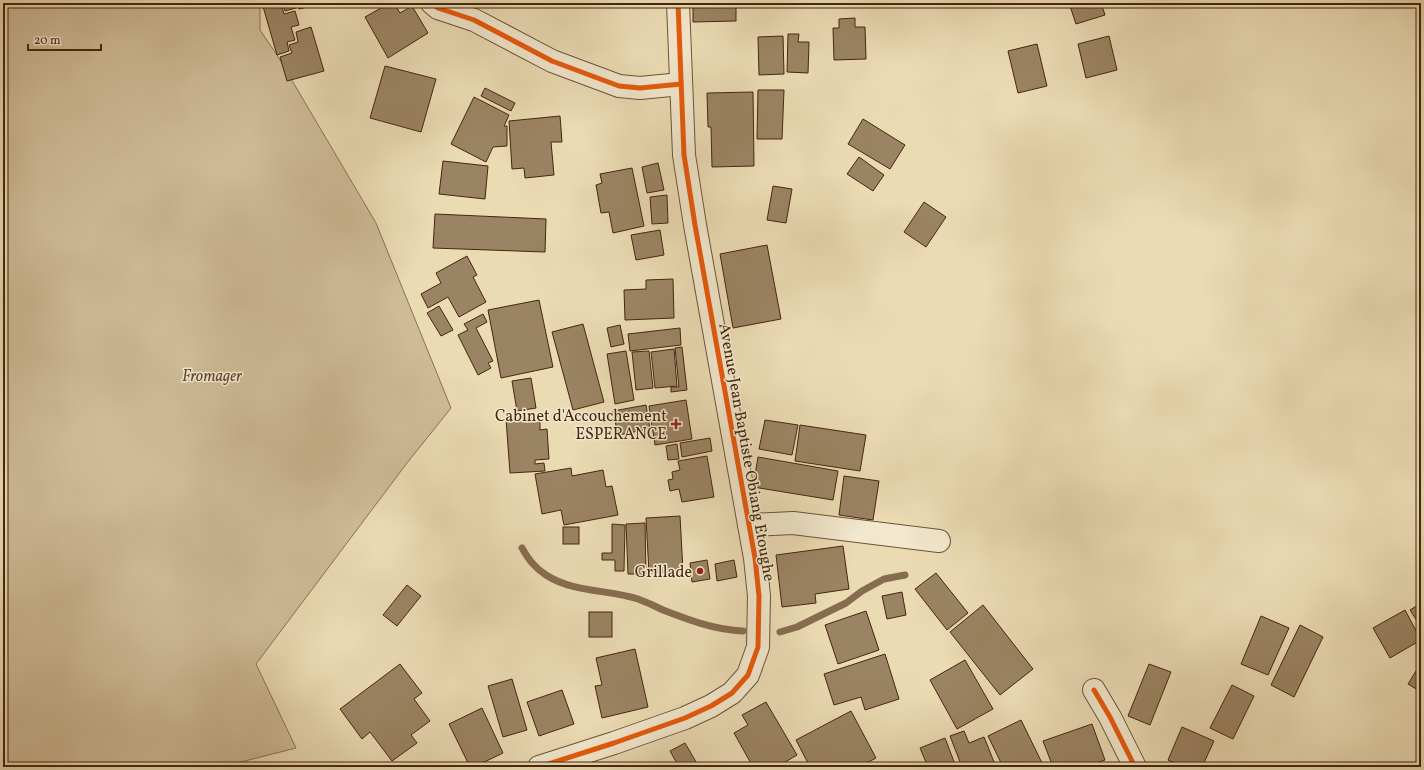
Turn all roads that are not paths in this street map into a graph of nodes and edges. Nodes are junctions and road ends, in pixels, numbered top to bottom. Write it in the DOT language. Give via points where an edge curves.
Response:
graph roads {
  1 [pos="432,3"];
  2 [pos="678,3"];
  3 [pos="681,84"];
  4 [pos="748,525"];
  5 [pos="939,541"];
  6 [pos="1094,690"];
  7 [pos="545,766"];
  8 [pos="1135,767"];
  1 -- 3 [label="street" via="438,8 474,20 552,61 619,86 640,88"];
  2 -- 3 [label="street, Avenue Jean Baptiste Obiang Etoughe"];
  3 -- 4 [label="street, Avenue Jean Baptiste Obiang Etoughe" via="684,155 689,188"];
  4 -- 5 [label="street" via="794,523"];
  4 -- 7 [label="street, Avenue Jean Baptiste Obiang Etoughe" via="755,558 760,620 758,647 748,675 732,693 685,718"];
  6 -- 8 [label="street"];
}
